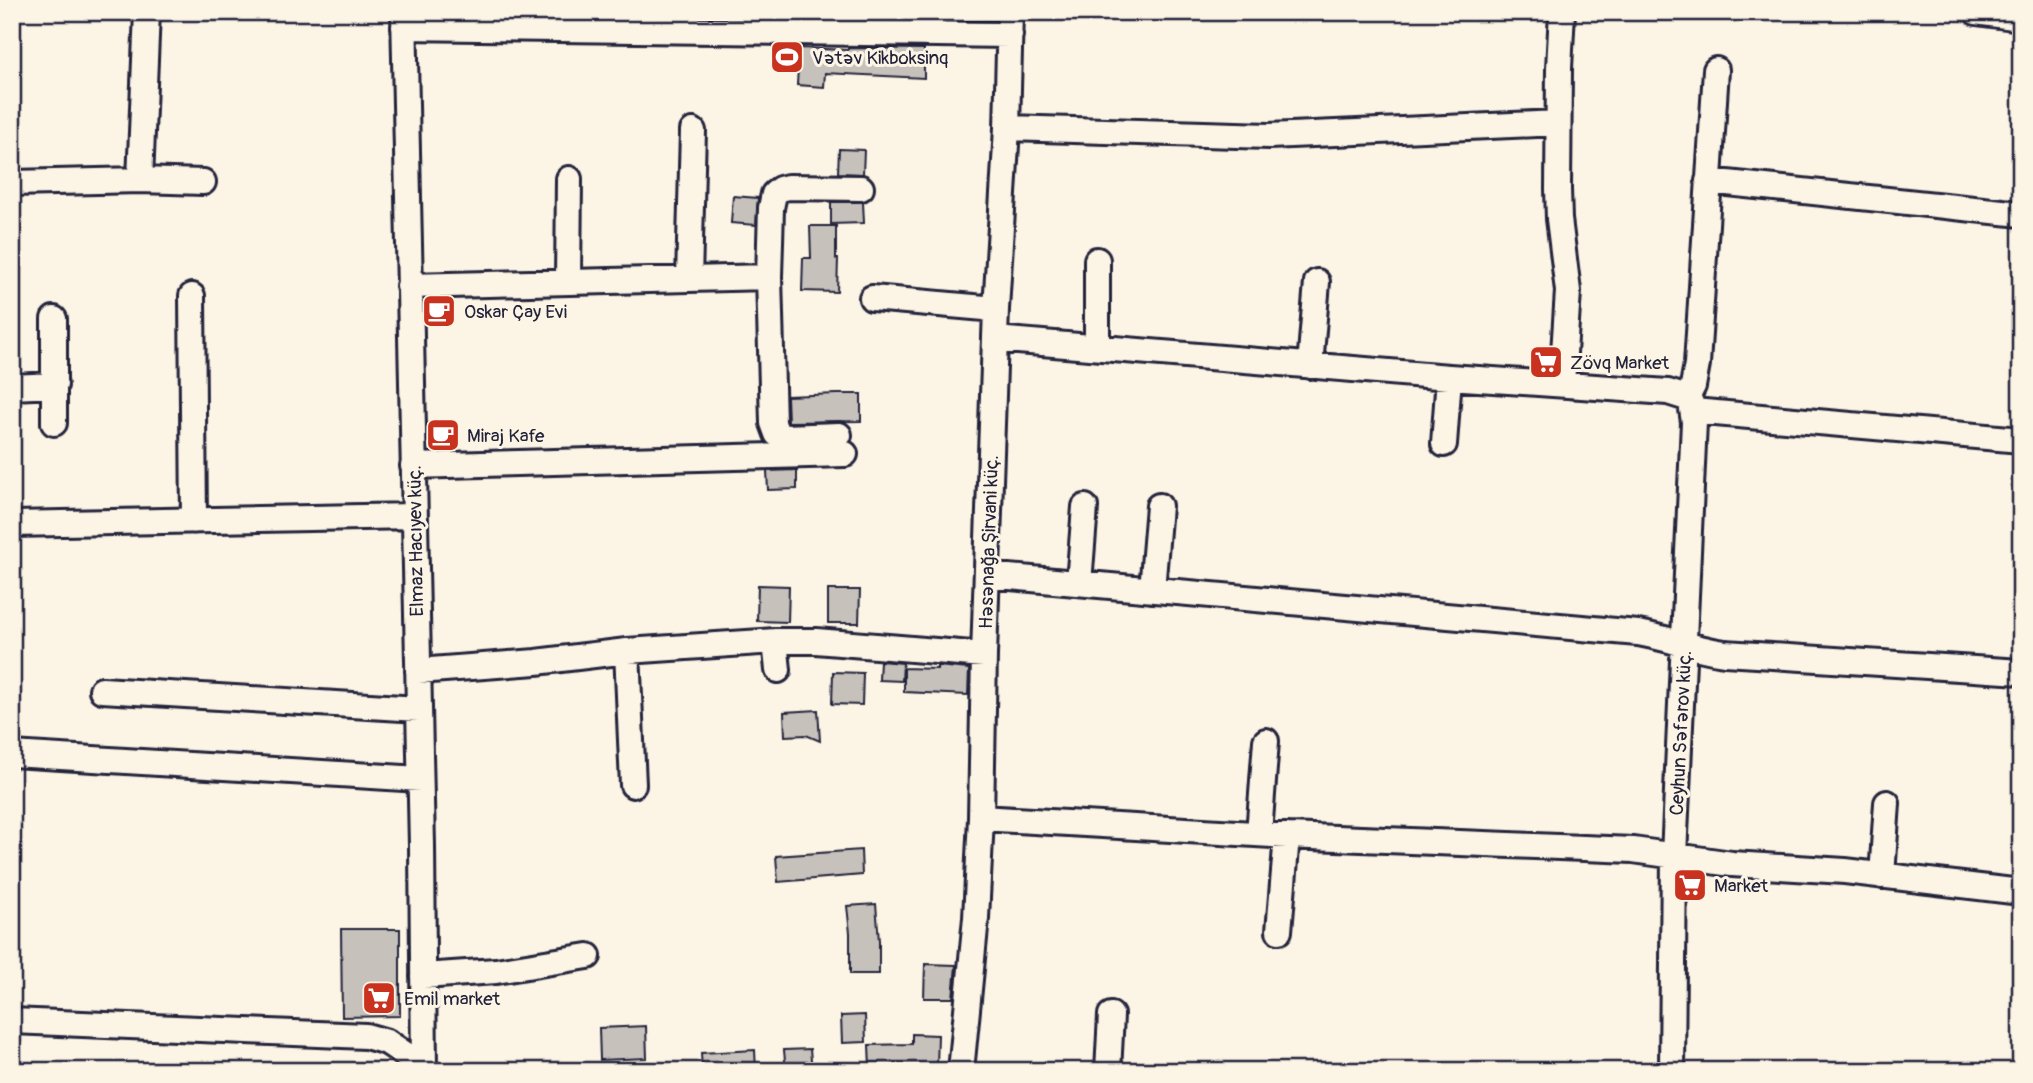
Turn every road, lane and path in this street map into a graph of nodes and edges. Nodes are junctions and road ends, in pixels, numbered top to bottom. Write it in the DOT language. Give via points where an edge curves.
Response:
graph roads {
  1 [pos="147,12"];
  2 [pos="1562,12"];
  3 [pos="1976,12"];
  4 [pos="2021,18"];
  5 [pos="404,20"];
  6 [pos="1010,23"];
  7 [pos="1716,71"];
  8 [pos="1558,123"];
  9 [pos="1007,128"];
  10 [pos="693,131"];
  11 [pos="569,179"];
  12 [pos="140,180"];
  13 [pos="1708,181"];
  14 [pos="203,182"];
  15 [pos="12,183"];
  16 [pos="861,188"];
  17 [pos="2021,214"];
  18 [pos="1097,260"];
  19 [pos="769,277"];
  20 [pos="690,279"];
  21 [pos="568,282"];
  22 [pos="1317,282"];
  23 [pos="409,286"];
  24 [pos="192,296"];
  25 [pos="872,298"];
  26 [pos="996,309"];
  27 [pos="54,319"];
  28 [pos="995,339"];
  29 [pos="1097,348"];
  30 [pos="1310,366"];
  31 [pos="1449,377"];
  32 [pos="1562,384"];
  33 [pos="55,385"];
  34 [pos="12,387"];
  35 [pos="1690,404"];
  36 [pos="54,423"];
  37 [pos="2021,440"];
  38 [pos="1444,443"];
  39 [pos="413,466"];
  40 [pos="1159,506"];
  41 [pos="1085,507"];
  42 [pos="414,516"];
  43 [pos="194,521"];
  44 [pos="12,524"];
  45 [pos="987,575"];
  46 [pos="1079,583"];
  47 [pos="1152,590"];
  48 [pos="775,641"];
  49 [pos="1685,645"];
  50 [pos="627,651"];
  51 [pos="984,655"];
  52 [pos="778,670"];
  53 [pos="418,671"];
  54 [pos="2021,672"];
  55 [pos="102,690"];
  56 [pos="419,709"];
  57 [pos="1266,741"];
  58 [pos="12,754"];
  59 [pos="420,779"];
  60 [pos="632,785"];
  61 [pos="1886,803"];
  62 [pos="981,818"];
  63 [pos="1259,834"];
  64 [pos="1287,836"];
  65 [pos="1674,856"];
  66 [pos="1882,876"];
  67 [pos="2021,892"];
  68 [pos="1279,931"];
  69 [pos="588,956"];
  70 [pos="424,976"];
  71 [pos="1111,1014"];
  72 [pos="12,1021"];
  73 [pos="424,1069"];
  74 [pos="961,1071"];
  75 [pos="1108,1071"];
  76 [pos="1672,1071"];
  1 -- 12 [label="street"];
  2 -- 8 [label="street"];
  3 -- 4 [label="street"];
  5 -- 6 [label="street"];
  5 -- 23 [label="street, Elmaz Hacıyev küç."];
  6 -- 9 [label="street, Həsənağa Şirvani küç."];
  7 -- 13 [label="street, Ceyhun Səfərov küç."];
  8 -- 9 [label="street" via="1269,136"];
  8 -- 32 [label="street" via="1559,219 1567,290"];
  9 -- 26 [label="street, Həsənağa Şirvani küç."];
  10 -- 20 [label="street"];
  11 -- 21 [label="street"];
  12 -- 14 [label="street"];
  12 -- 15 [label="street"];
  13 -- 17 [label="street"];
  13 -- 35 [label="street, Ceyhun Səfərov küç." via="1697,364"];
  16 -- 19 [label="street" via="788,187 774,194"];
  18 -- 29 [label="street"];
  19 -- 20 [label="street"];
  19 -- 39 [label="street" via="776,434 842,445"];
  20 -- 21 [label="street"];
  21 -- 23 [label="street"];
  22 -- 30 [label="street"];
  23 -- 39 [label="street, Elmaz Hacıyev küç."];
  24 -- 43 [label="street"];
  25 -- 26 [label="street"];
  26 -- 28 [label="street, Həsənağa Şirvani küç."];
  27 -- 33 [label="street"];
  28 -- 29 [label="street"];
  28 -- 45 [label="street, Həsənağa Şirvani küç."];
  29 -- 30 [label="street"];
  30 -- 31 [label="street"];
  31 -- 32 [label="street"];
  31 -- 38 [label="street"];
  32 -- 35 [label="street" via="1668,392"];
  33 -- 34 [label="street"];
  33 -- 36 [label="street"];
  35 -- 37 [label="street"];
  35 -- 49 [label="street, Ceyhun Səfərov küç."];
  39 -- 42 [label="street, Elmaz Hacıyev küç."];
  40 -- 47 [label="street"];
  41 -- 46 [label="street"];
  42 -- 43 [label="street"];
  42 -- 53 [label="street, Elmaz Hacıyev küç."];
  43 -- 44 [label="street"];
  45 -- 46 [label="street"];
  45 -- 51 [label="street, Həsənağa Şirvani küç."];
  46 -- 47 [label="street"];
  47 -- 49 [label="street" via="1638,633"];
  48 -- 50 [label="street"];
  48 -- 51 [label="street"];
  48 -- 52 [label="street"];
  49 -- 54 [label="street" via="1725,653"];
  49 -- 65 [label="street, Ceyhun Səfərov küç."];
  50 -- 53 [label="street"];
  50 -- 60 [label="street"];
  51 -- 62 [label="street, Həsənağa Şirvani küç."];
  53 -- 56 [label="street, Elmaz Hacıyev küç."];
  55 -- 56 [label="street"];
  56 -- 59 [label="street, Elmaz Hacıyev küç."];
  57 -- 63 [label="street"];
  58 -- 59 [label="street"];
  59 -- 70 [label="street, Elmaz Hacıyev küç."];
  61 -- 66 [label="street"];
  62 -- 63 [label="street"];
  62 -- 74 [label="street, Həsənağa Şirvani küç."];
  63 -- 64 [label="street"];
  64 -- 65 [label="street" via="1633,850"];
  64 -- 68 [label="street"];
  65 -- 66 [label="street"];
  65 -- 76 [label="street, Ceyhun Səfərov küç."];
  66 -- 67 [label="street"];
  69 -- 70 [label="street" via="496,971"];
  70 -- 73 [label="street, Elmaz Hacıyev küç."];
  71 -- 75 [label="street"];
  72 -- 73 [label="street" via="366,1035 387,1042"];
}
